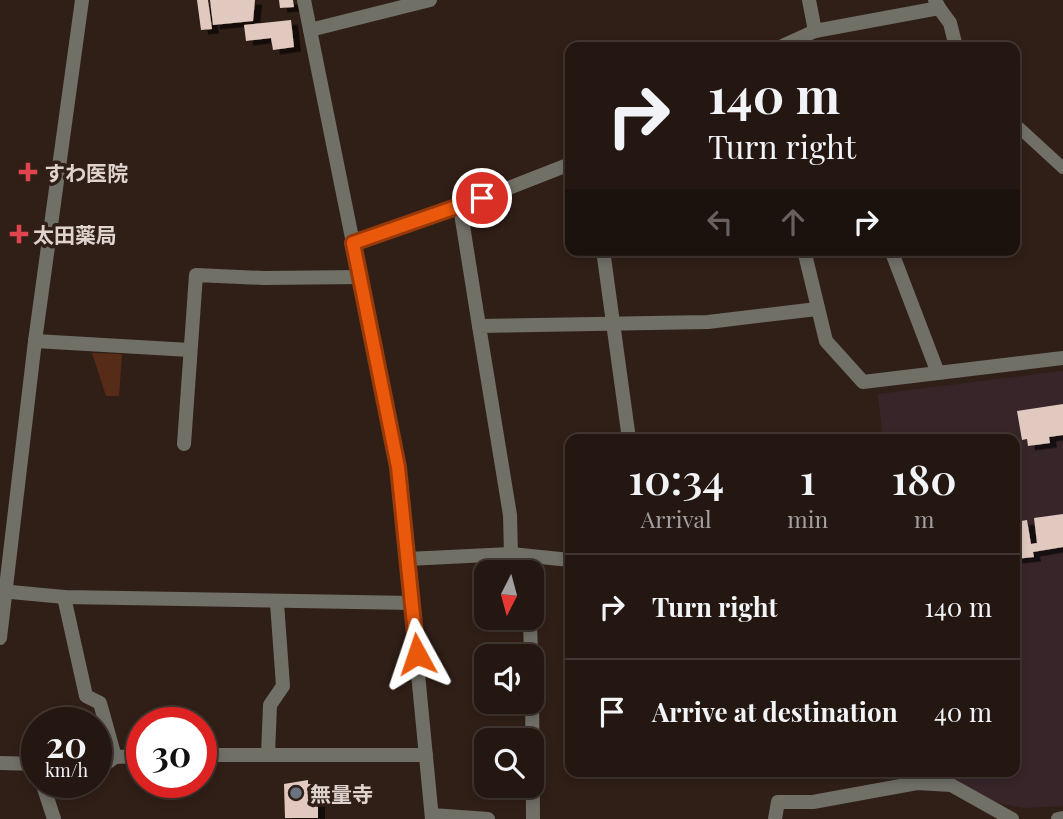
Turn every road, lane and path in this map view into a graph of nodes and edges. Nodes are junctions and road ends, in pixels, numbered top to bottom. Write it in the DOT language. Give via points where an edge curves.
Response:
graph roads {
  1 [pos="82,0"];
  2 [pos="304,0"];
  3 [pos="430,0"];
  4 [pos="809,0"];
  5 [pos="937,4"];
  6 [pos="310,30"];
  7 [pos="815,31"];
  8 [pos="791,42"];
  9 [pos="955,42"];
  10 [pos="1020,129"];
  11 [pos="565,166"];
  12 [pos="1063,168"];
  13 [pos="460,206"];
  14 [pos="353,243"];
  15 [pos="604,256"];
  16 [pos="805,256"];
  17 [pos="893,256"];
  18 [pos="360,277"];
  19 [pos="817,309"];
  20 [pos="613,324"];
  21 [pos="479,326"];
  22 [pos="35,341"];
  23 [pos="190,350"];
  24 [pos="1063,358"];
  25 [pos="938,373"];
  26 [pos="628,434"];
  27 [pos="184,444"];
  28 [pos="510,554"];
  29 [pos="407,559"];
  30 [pos="565,560"];
  31 [pos="3,592"];
  32 [pos="64,597"];
  33 [pos="277,603"];
  34 [pos="412,603"];
  35 [pos="0,638"];
  36 [pos="532,714"];
  37 [pos="268,754"];
  38 [pos="217,755"];
  39 [pos="426,755"];
  40 [pos="115,757"];
  41 [pos="126,757"];
  42 [pos="112,759"];
  43 [pos="0,762"];
  44 [pos="21,764"];
  45 [pos="47,798"];
  46 [pos="432,817"];
  47 [pos="54,819"];
  48 [pos="488,819"];
  49 [pos="533,819"];
  50 [pos="775,819"];
  51 [pos="1012,819"];
  1 -- 22 [label="street"];
  2 -- 6 [label="street"];
  3 -- 6 [label="street"];
  4 -- 7 [label="street"];
  5 -- 7 [label="street"];
  5 -- 9 [label="street" via="950,23"];
  6 -- 14 [label="street"];
  7 -- 8 [label="street"];
  10 -- 12 [label="lane"];
  11 -- 13 [label="street"];
  13 -- 14 [label="street"];
  13 -- 21 [label="street"];
  14 -- 18 [label="street"];
  15 -- 20 [label="street"];
  16 -- 19 [label="street"];
  17 -- 25 [label="street"];
  18 -- 23 [label="street" via="196,275"];
  18 -- 29 [label="street" via="398,467"];
  19 -- 20 [label="street" via="709,322"];
  19 -- 25 [label="street" via="826,341 863,382"];
  20 -- 21 [label="street"];
  20 -- 26 [label="street"];
  21 -- 28 [label="street" via="510,515"];
  22 -- 23 [label="street"];
  22 -- 31 [label="street"];
  23 -- 27 [label="street"];
  24 -- 25 [label="street"];
  28 -- 29 [label="street"];
  28 -- 30 [label="street"];
  29 -- 34 [label="street"];
  31 -- 32 [label="street"];
  31 -- 35 [label="street"];
  32 -- 33 [label="street"];
  32 -- 40 [label="street" via="86,696 100,703"];
  33 -- 34 [label="street"];
  33 -- 37 [label="street" via="283,686 270,705"];
  34 -- 39 [label="street"];
  36 -- 49 [label="street"];
  37 -- 38 [label="street"];
  37 -- 39 [label="street"];
  39 -- 46 [label="street"];
  40 -- 41 [label="street"];
  40 -- 42 [label="street"];
  43 -- 44 [label="street"];
  45 -- 47 [label="street"];
  46 -- 48 [label="street"];
  50 -- 51 [label="street" via="778,802 813,802 917,783 951,785"];
}
